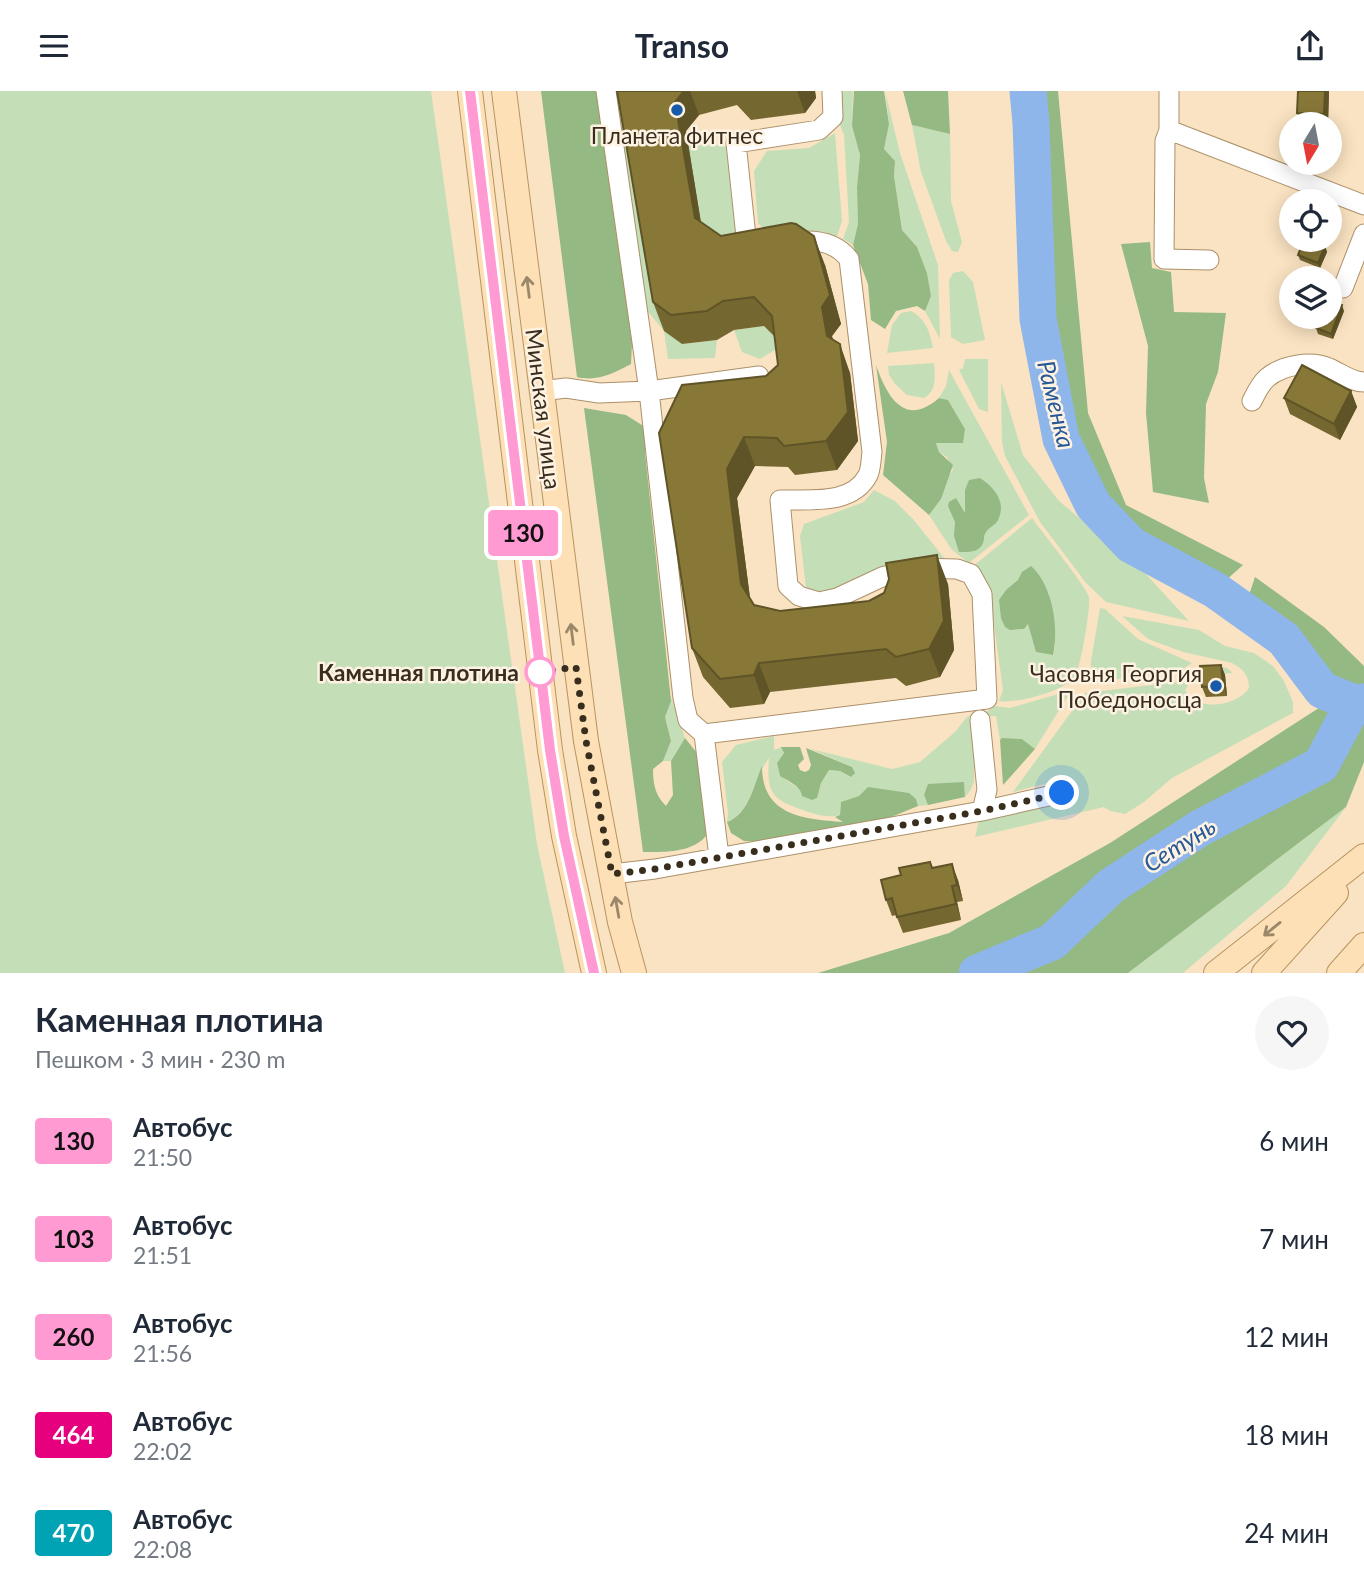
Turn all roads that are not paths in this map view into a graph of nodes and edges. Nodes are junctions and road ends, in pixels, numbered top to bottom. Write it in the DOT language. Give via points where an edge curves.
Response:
graph roads {
  1 [pos="470,91"];
  2 [pos="504,91"];
  3 [pos="606,91"];
  4 [pos="832,91"];
  5 [pos="1169,91"];
  6 [pos="1169,131"];
  7 [pos="1364,205"];
  8 [pos="1364,234"];
  9 [pos="1209,260"];
  10 [pos="1343,288"];
  11 [pos="759,376"];
  12 [pos="1364,382"];
  13 [pos="541,391"];
  14 [pos="649,391"];
  15 [pos="1252,401"];
  16 [pos="980,720"];
  17 [pos="704,734"];
  18 [pos="1062,793"];
  19 [pos="982,811"];
  20 [pos="719,857"];
  21 [pos="1364,858"];
  22 [pos="612,874"];
  23 [pos="1364,944"];
  24 [pos="593,973"];
  25 [pos="634,973"];
  26 [pos="1216,973"];
  27 [pos="1264,973"];
  28 [pos="1339,973"];
  1 -- 24 [label="main road, Минская улица" via="550,750"];
  13 -- 2 [label="main road, Минская улица, one-way"];
  3 -- 14 [label="lane"];
  4 -- 17 [label="lane" via="832,117 819,130 736,143 747,246 811,240 840,247 849,259 872,452 869,473 840,498 780,500 788,586 799,596 819,602 915,568 971,574 982,594 988,699"];
  5 -- 6 [label="lane"];
  6 -- 7 [label="lane"];
  6 -- 9 [label="lane" via="1165,141 1164,259"];
  8 -- 10 [label="lane"];
  11 -- 14 [label="lane"];
  12 -- 15 [label="lane" via="1320,365 1304,364 1266,379"];
  13 -- 14 [label="lane"];
  22 -- 13 [label="main road, Минская улица, one-way" via="586,741"];
  14 -- 17 [label="lane" via="683,698 688,720"];
  16 -- 19 [label="lane" via="988,790"];
  17 -- 20 [label="lane"];
  18 -- 19 [label="lane"];
  19 -- 20 [label="lane"];
  20 -- 22 [label="lane"];
  21 -- 26 [label="main road, one-way"];
  21 -- 27 [label="main road"];
  25 -- 22 [label="main road, Минская улица, one-way"];
  23 -- 28 [label="main road"];
}
